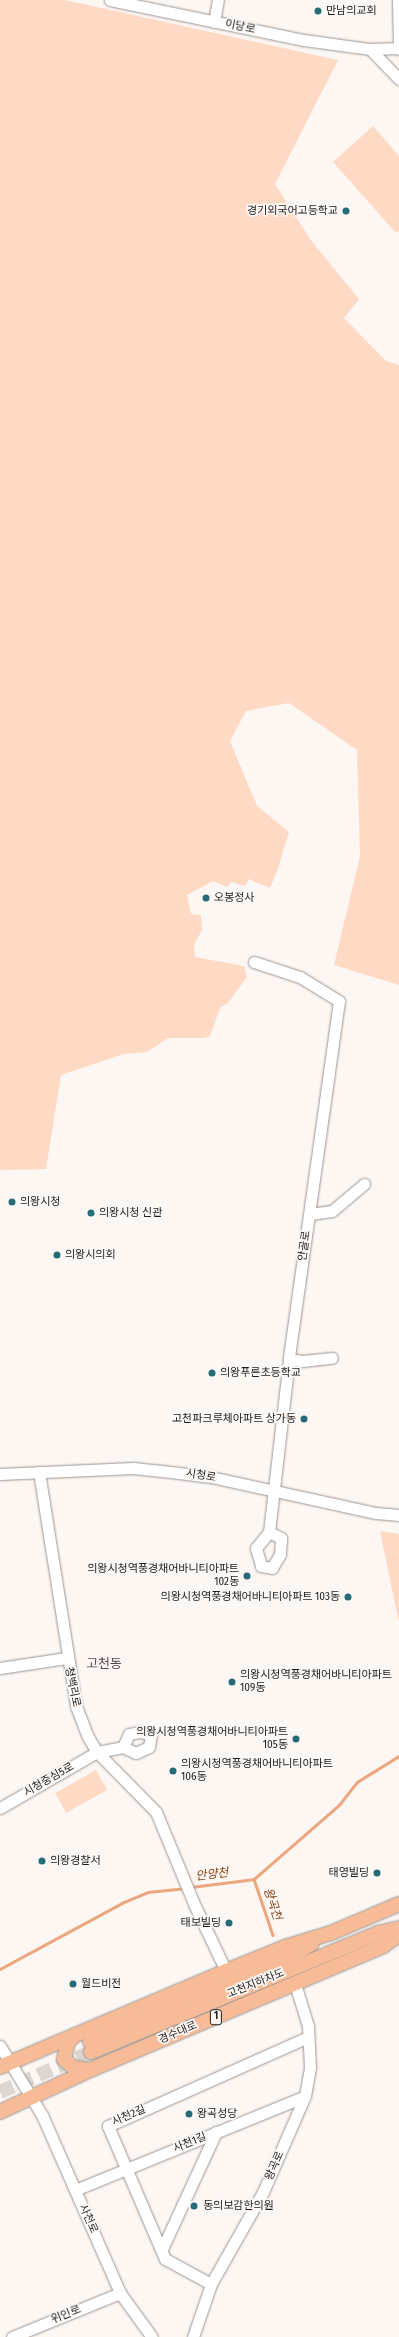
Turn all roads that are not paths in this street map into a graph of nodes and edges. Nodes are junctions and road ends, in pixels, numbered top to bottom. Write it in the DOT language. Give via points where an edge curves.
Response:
graph roads {
  1 [pos="110,0"];
  2 [pos="218,0"];
  3 [pos="398,0"];
  4 [pos="214,22"];
  5 [pos="399,48"];
  6 [pos="370,49"];
  7 [pos="399,79"];
  8 [pos="254,962"];
  9 [pos="364,1184"];
  10 [pos="310,1214"];
  11 [pos="332,1358"];
  12 [pos="289,1359"];
  13 [pos="39,1472"];
  14 [pos="0,1474"];
  15 [pos="274,1492"];
  16 [pos="399,1515"];
  17 [pos="270,1532"];
  18 [pos="66,1658"];
  19 [pos="0,1668"];
  20 [pos="123,1747"];
  21 [pos="98,1752"];
  22 [pos="1,1806"];
  23 [pos="399,1904"];
  24 [pos="399,1928"];
  25 [pos="331,1933"];
  26 [pos="399,1935"];
  27 [pos="226,1971"];
  28 [pos="295,1984"];
  29 [pos="76,2033"];
  30 [pos="308,2037"];
  31 [pos="0,2046"];
  32 [pos="5,2065"];
  33 [pos="90,2070"];
  34 [pos="32,2096"];
  35 [pos="305,2096"];
  36 [pos="0,2112"];
  37 [pos="216,2132"];
  38 [pos="127,2169"];
  39 [pos="75,2190"];
  40 [pos="162,2249"];
  41 [pos="211,2284"];
  42 [pos="120,2293"];
  43 [pos="12,2337"];
  44 [pos="152,2337"];
  45 [pos="192,2337"];
  1 -- 4 [label="street, 이당로"];
  2 -- 4 [label="street"];
  3 -- 5 [label="street"];
  4 -- 6 [label="street, 이당로" via="304,40"];
  5 -- 6 [label="street, 이당로"];
  6 -- 7 [label="street"];
  8 -- 10 [label="street, 안골로" via="300,977 339,1001"];
  9 -- 10 [label="street" via="332,1211"];
  10 -- 12 [label="street, 안골로"];
  11 -- 12 [label="street" via="302,1361"];
  12 -- 15 [label="street, 안골로"];
  13 -- 14 [label="street, 시청로"];
  13 -- 15 [label="street, 시청로" via="141,1469 211,1477"];
  13 -- 18 [label="street, 청백리로"];
  15 -- 16 [label="street, 시청로" via="376,1513"];
  15 -- 17 [label="street, 안골로"];
  18 -- 19 [label="street"];
  18 -- 21 [label="street, 청백리로" via="76,1706 87,1735"];
  20 -- 21 [label="street, 시청중심5로"];
  21 -- 22 [label="street, 시청중심5로"];
  21 -- 27 [label="street, 청백리로" via="156,1812 195,1906"];
  23 -- 25 [label="main road, 1"];
  24 -- 25 [label="main road, 고천지하차도 / 1" via="378,1933 90,2047 284,1960"];
  25 -- 27 [label="main road, 1" via="285,1947"];
  26 -- 28 [label="main road, 경수대로 / 1" via="383,1946"];
  27 -- 29 [label="main road, 1"];
  28 -- 30 [label="street, 왕곡로" via="308,2026"];
  28 -- 33 [label="main road, 경수대로 / 1"];
  29 -- 32 [label="main road, 1"];
  29 -- 33 [label="main road" via="68,2042 64,2059 74,2068"];
  30 -- 35 [label="street, 왕곡로" via="310,2067"];
  30 -- 38 [label="street, 사천2길" via="108,2126"];
  31 -- 32 [label="street, 사천로"];
  32 -- 34 [label="street, 사천로"];
  33 -- 34 [label="main road, 경수대로 / 1"];
  34 -- 36 [label="main road, 경수대로 / 1"];
  34 -- 39 [label="street, 사천로"];
  35 -- 37 [label="street, 사천1길"];
  35 -- 41 [label="street, 왕곡로" via="264,2192"];
  37 -- 38 [label="street, 사천1길"];
  37 -- 40 [label="street"];
  38 -- 39 [label="street, 사천1길"];
  38 -- 40 [label="street, 사천2길"];
  39 -- 42 [label="street, 사천로"];
  40 -- 41 [label="street, 사천2길" via="165,2260"];
  41 -- 45 [label="street, 왕곡로"];
  42 -- 43 [label="street, 위인로"];
  42 -- 44 [label="street, 사천로"];
}
